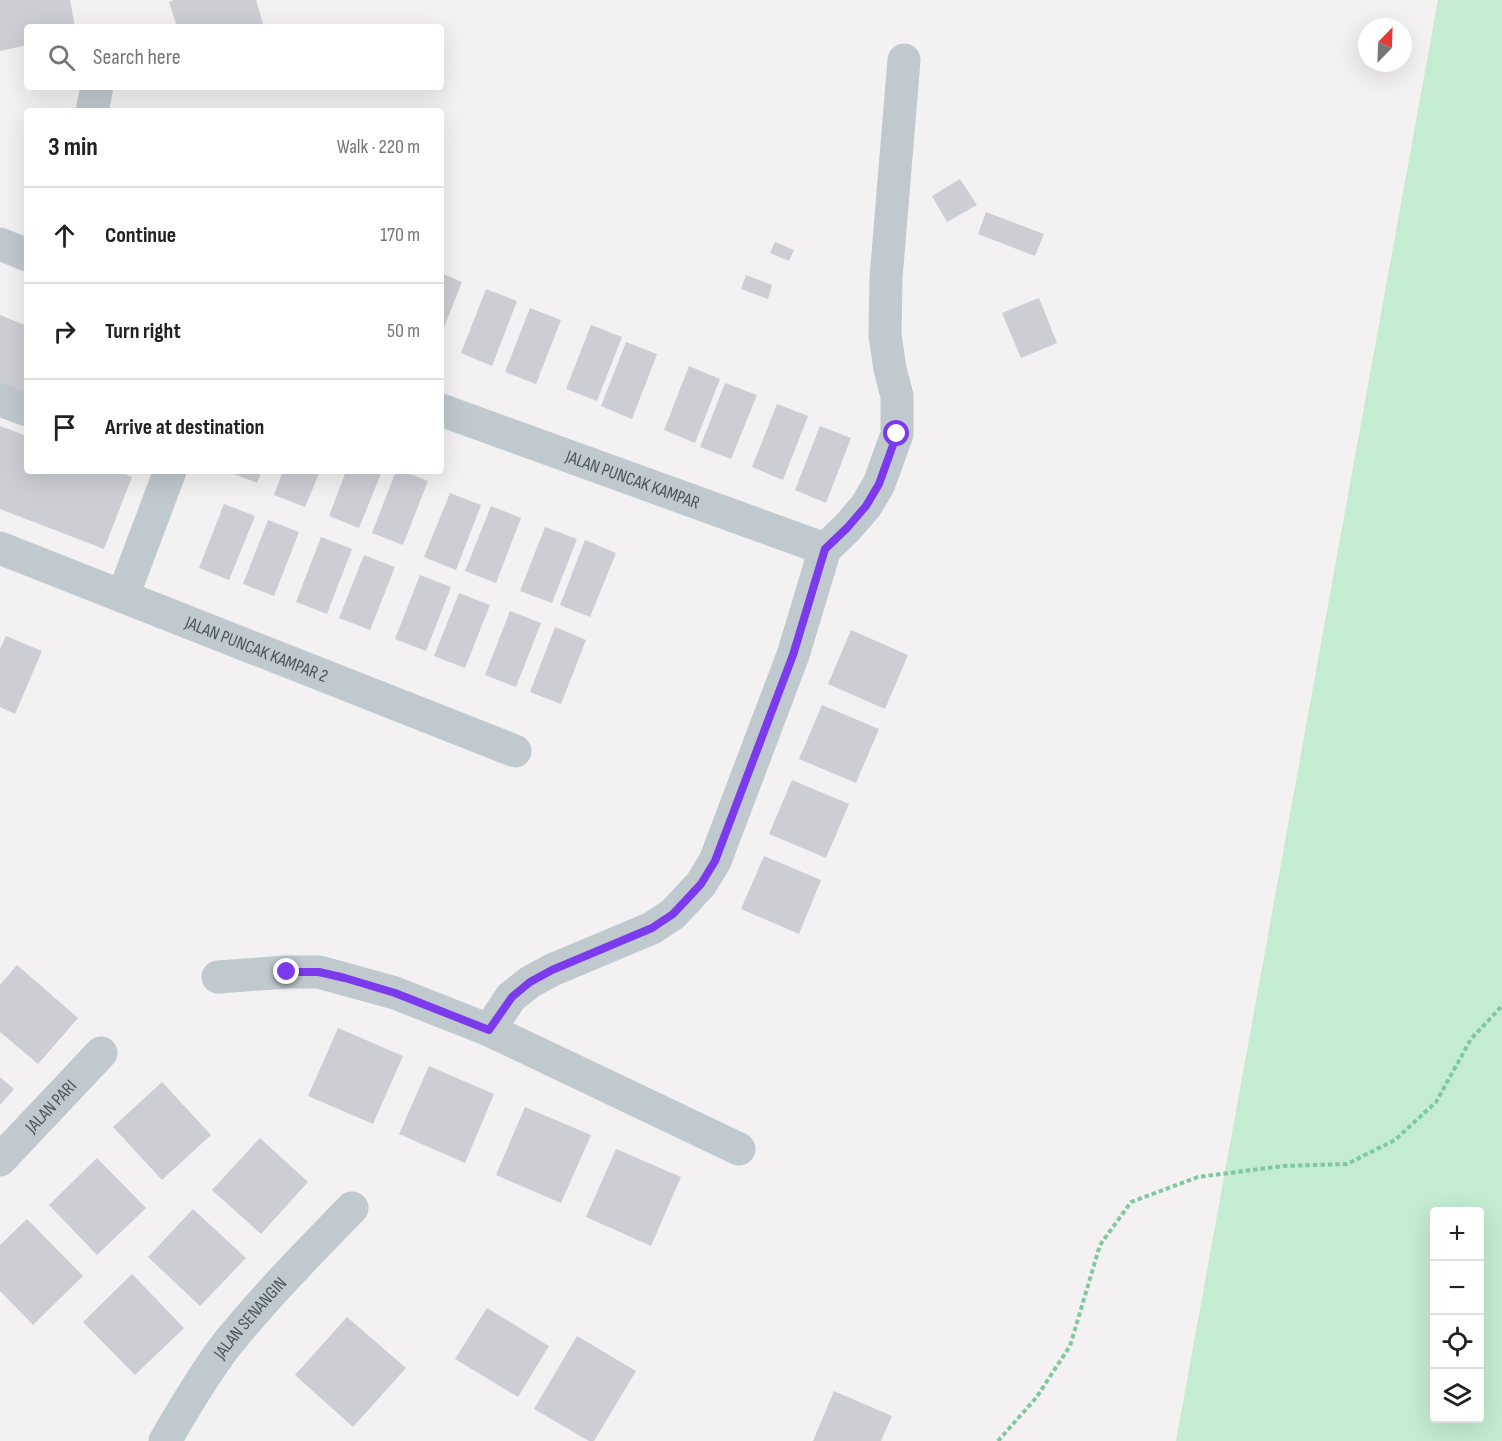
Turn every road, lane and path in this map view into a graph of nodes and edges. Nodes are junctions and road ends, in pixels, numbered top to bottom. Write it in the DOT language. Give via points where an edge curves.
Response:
graph roads {
  1 [pos="903,60"];
  2 [pos="96,90"];
  3 [pos="93,108"];
  4 [pos="0,244"];
  5 [pos="24,254"];
  6 [pos="0,400"];
  7 [pos="24,409"];
  8 [pos="444,411"];
  9 [pos="169,474"];
  10 [pos="0,548"];
  11 [pos="825,549"];
  12 [pos="123,596"];
  13 [pos="515,751"];
  14 [pos="218,977"];
  15 [pos="1502,1006"];
  16 [pos="489,1030"];
  17 [pos="101,1053"];
  18 [pos="739,1149"];
  19 [pos="0,1160"];
  20 [pos="352,1208"];
  21 [pos="165,1441"];
  22 [pos="999,1441"];
  1 -- 11 [label="street" via="885,335 897,396 897,434 879,484 866,506"];
  2 -- 3 [label="street"];
  4 -- 5 [label="street"];
  6 -- 7 [label="street"];
  8 -- 11 [label="street, JALAN PUNCAK KAMPAR"];
  9 -- 12 [label="street"];
  10 -- 12 [label="street, JALAN PUNCAK KAMPAR 2"];
  11 -- 16 [label="street" via="793,655 715,861 701,884 673,914 652,928 530,982 512,997"];
  12 -- 13 [label="street, JALAN PUNCAK KAMPAR 2"];
  14 -- 16 [label="street" via="319,972 395,993"];
  15 -- 22 [label="path" via="1471,1039 1436,1102 1395,1140 1347,1164 1283,1166 1198,1177 1131,1202 1100,1245 1070,1346 1036,1398"];
  16 -- 18 [label="street"];
  17 -- 19 [label="street, JALAN PARI"];
  20 -- 21 [label="street, JALAN SENANGIN" via="280,1282 226,1346"];
}
